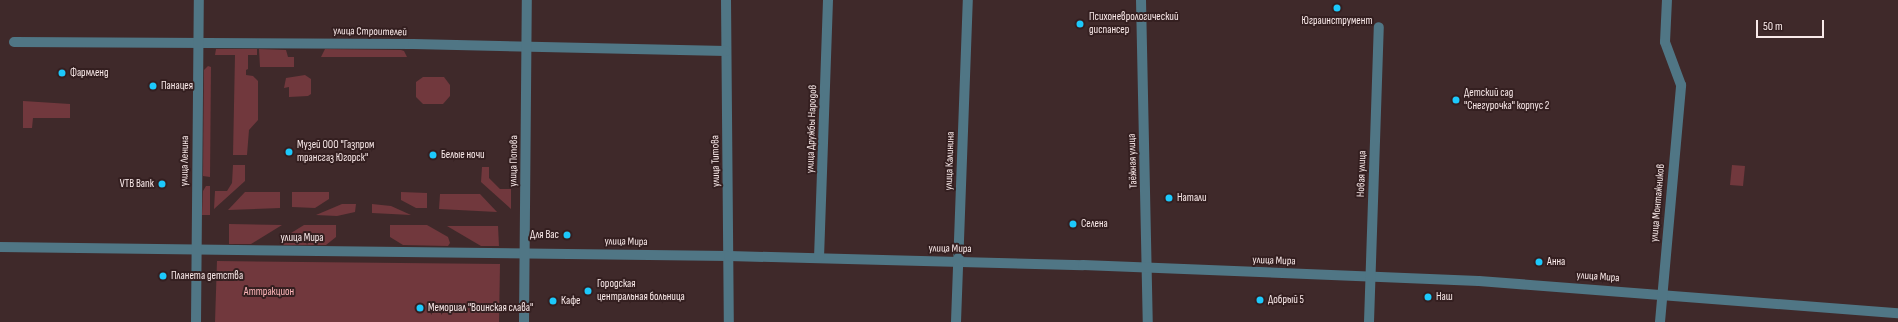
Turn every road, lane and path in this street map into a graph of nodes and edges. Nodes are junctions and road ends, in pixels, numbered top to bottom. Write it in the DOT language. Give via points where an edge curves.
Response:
graph roads {
  1 [pos="199,0"];
  2 [pos="527,0"];
  3 [pos="726,0"];
  4 [pos="828,0"];
  5 [pos="968,0"];
  6 [pos="1141,0"];
  7 [pos="1667,0"];
  8 [pos="1379,27"];
  9 [pos="14,42"];
  10 [pos="198,42"];
  11 [pos="528,47"];
  12 [pos="726,51"];
  13 [pos="0,247"];
  14 [pos="196,250"];
  15 [pos="525,253"];
  16 [pos="729,256"];
  17 [pos="819,258"];
  18 [pos="958,261"];
  19 [pos="1148,268"];
  20 [pos="1371,276"];
  21 [pos="1662,294"];
  22 [pos="1898,313"];
  23 [pos="196,322"];
  24 [pos="524,322"];
  25 [pos="729,322"];
  26 [pos="956,322"];
  27 [pos="1148,322"];
  28 [pos="1369,322"];
  29 [pos="1660,322"];
  1 -- 10 [label="street, улица Ленина"];
  2 -- 11 [label="street, улица Попова"];
  3 -- 12 [label="street, улица Титова"];
  4 -- 17 [label="street, улица Дружбы Народов"];
  5 -- 18 [label="street, улица Калинина"];
  6 -- 19 [label="street, Таёжная улица"];
  7 -- 21 [label="street, улица Монтажников" via="1665,42 1681,85"];
  8 -- 20 [label="street, Новая улица"];
  9 -- 10 [label="street, улица Строителей"];
  10 -- 11 [label="street, улица Строителей"];
  10 -- 14 [label="street, улица Ленина"];
  11 -- 12 [label="street, улица Строителей"];
  11 -- 15 [label="street, улица Попова"];
  12 -- 16 [label="street, улица Титова"];
  13 -- 14 [label="street, улица Мира"];
  14 -- 15 [label="street, улица Мира"];
  14 -- 23 [label="street, улица Ленина"];
  15 -- 16 [label="street, улица Мира"];
  15 -- 24 [label="street, улица Попова"];
  16 -- 17 [label="street, улица Мира"];
  16 -- 25 [label="street, улица Титова"];
  17 -- 18 [label="street, улица Мира"];
  18 -- 19 [label="street, улица Мира"];
  18 -- 26 [label="street, улица Калинина"];
  19 -- 20 [label="street, улица Мира"];
  19 -- 27 [label="street, Таёжная улица"];
  20 -- 21 [label="street, улица Мира"];
  20 -- 28 [label="street, Новая улица"];
  21 -- 22 [label="street, улица Мира"];
  21 -- 29 [label="street, улица Монтажников"];
}
